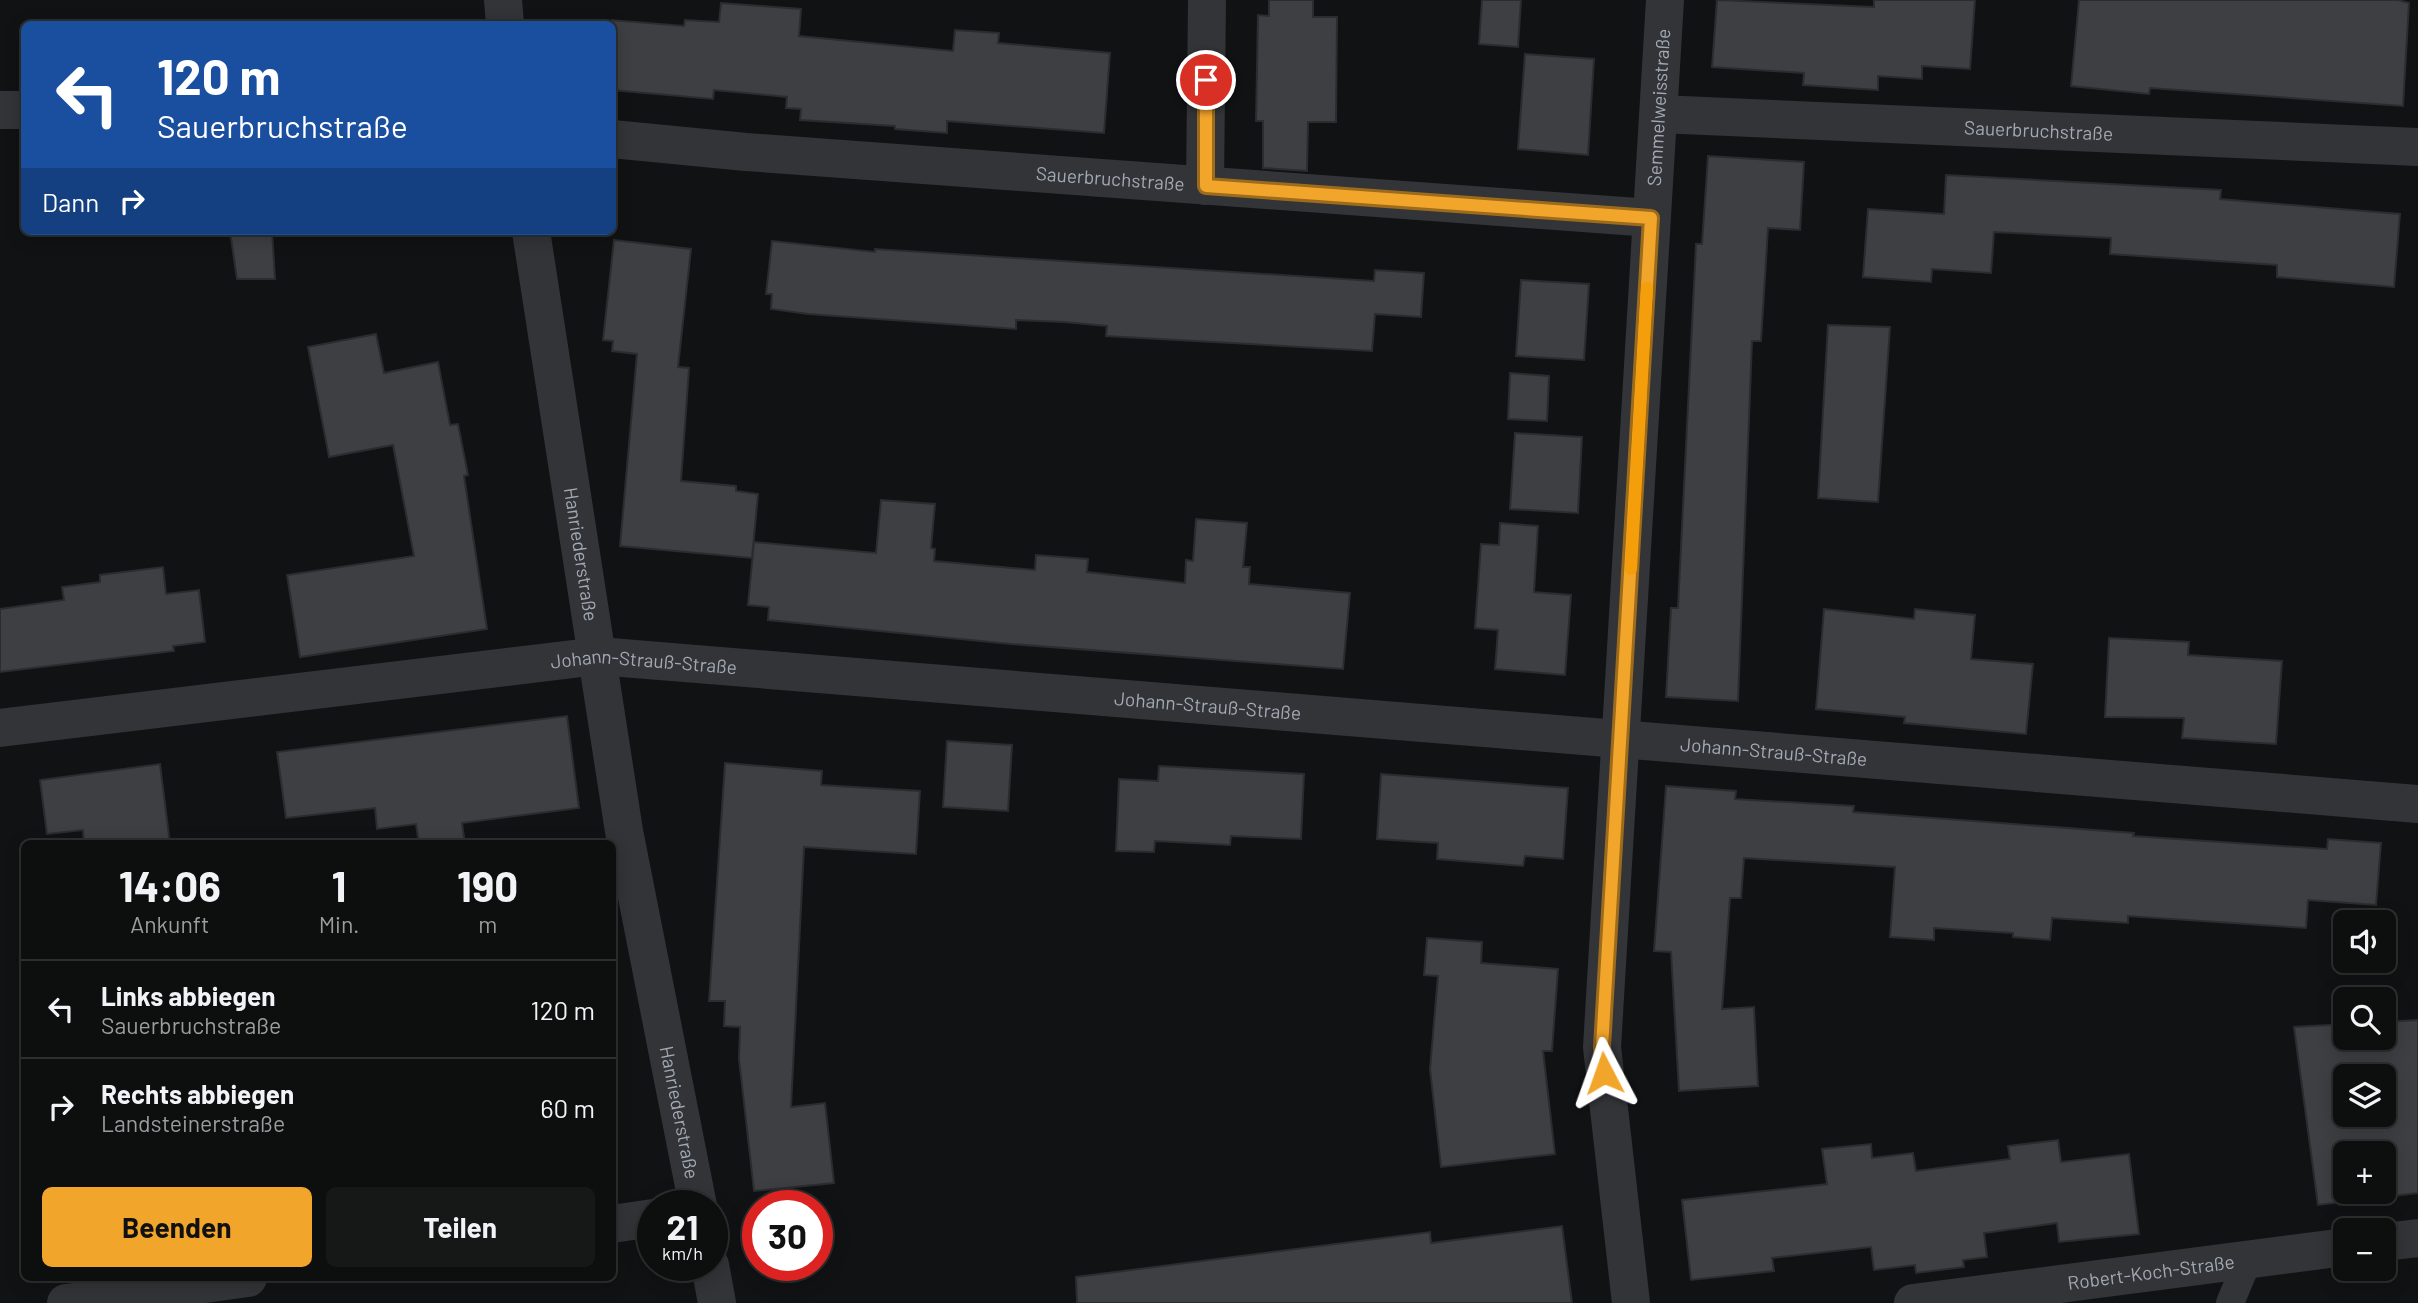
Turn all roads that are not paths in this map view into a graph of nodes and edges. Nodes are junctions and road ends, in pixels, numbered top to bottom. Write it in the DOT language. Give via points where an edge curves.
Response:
graph roads {
  1 [pos="503,0"];
  2 [pos="1207,0"];
  3 [pos="1665,0"];
  4 [pos="505,21"];
  5 [pos="0,110"];
  6 [pos="21,110"];
  7 [pos="1659,114"];
  8 [pos="616,139"];
  9 [pos="2418,147"];
  10 [pos="1206,186"];
  11 [pos="1651,218"];
  12 [pos="532,235"];
  13 [pos="598,656"];
  14 [pos="0,728"];
  15 [pos="1622,738"];
  16 [pos="2418,804"];
  17 [pos="695,1190"];
  18 [pos="637,1220"];
  19 [pos="616,1223"];
  20 [pos="2418,1238"];
  21 [pos="2396,1241"];
  22 [pos="2333,1249"];
  23 [pos="2248,1260"];
  24 [pos="226,1281"];
  25 [pos="713,1281"];
  26 [pos="66,1303"];
  27 [pos="717,1303"];
  28 [pos="1631,1303"];
  29 [pos="1913,1303"];
  30 [pos="2230,1303"];
  1 -- 4 [label="street"];
  2 -- 10 [label="street"];
  3 -- 7 [label="street, Semmelweisstraße"];
  5 -- 6 [label="street"];
  7 -- 9 [label="street, Sauerbruchstraße"];
  7 -- 11 [label="street, Semmelweisstraße"];
  8 -- 10 [label="street, Sauerbruchstraße"];
  10 -- 11 [label="street, Sauerbruchstraße"];
  11 -- 15 [label="street, Semmelweisstraße"];
  12 -- 13 [label="street, Hanriederstraße"];
  13 -- 14 [label="street, Johann-Strauß-Straße"];
  13 -- 15 [label="street, Johann-Strauß-Straße"];
  13 -- 17 [label="street, Hanriederstraße" via="624,831"];
  15 -- 16 [label="street, Johann-Strauß-Straße"];
  15 -- 28 [label="street, Semmelweisstraße" via="1602,1047"];
  18 -- 19 [label="street"];
  20 -- 21 [label="street"];
  22 -- 23 [label="street, Robert-Koch-Straße"];
  23 -- 29 [label="street, Robert-Koch-Straße"];
  23 -- 30 [label="lane"];
  24 -- 26 [label="street"];
  25 -- 27 [label="street"];
}
